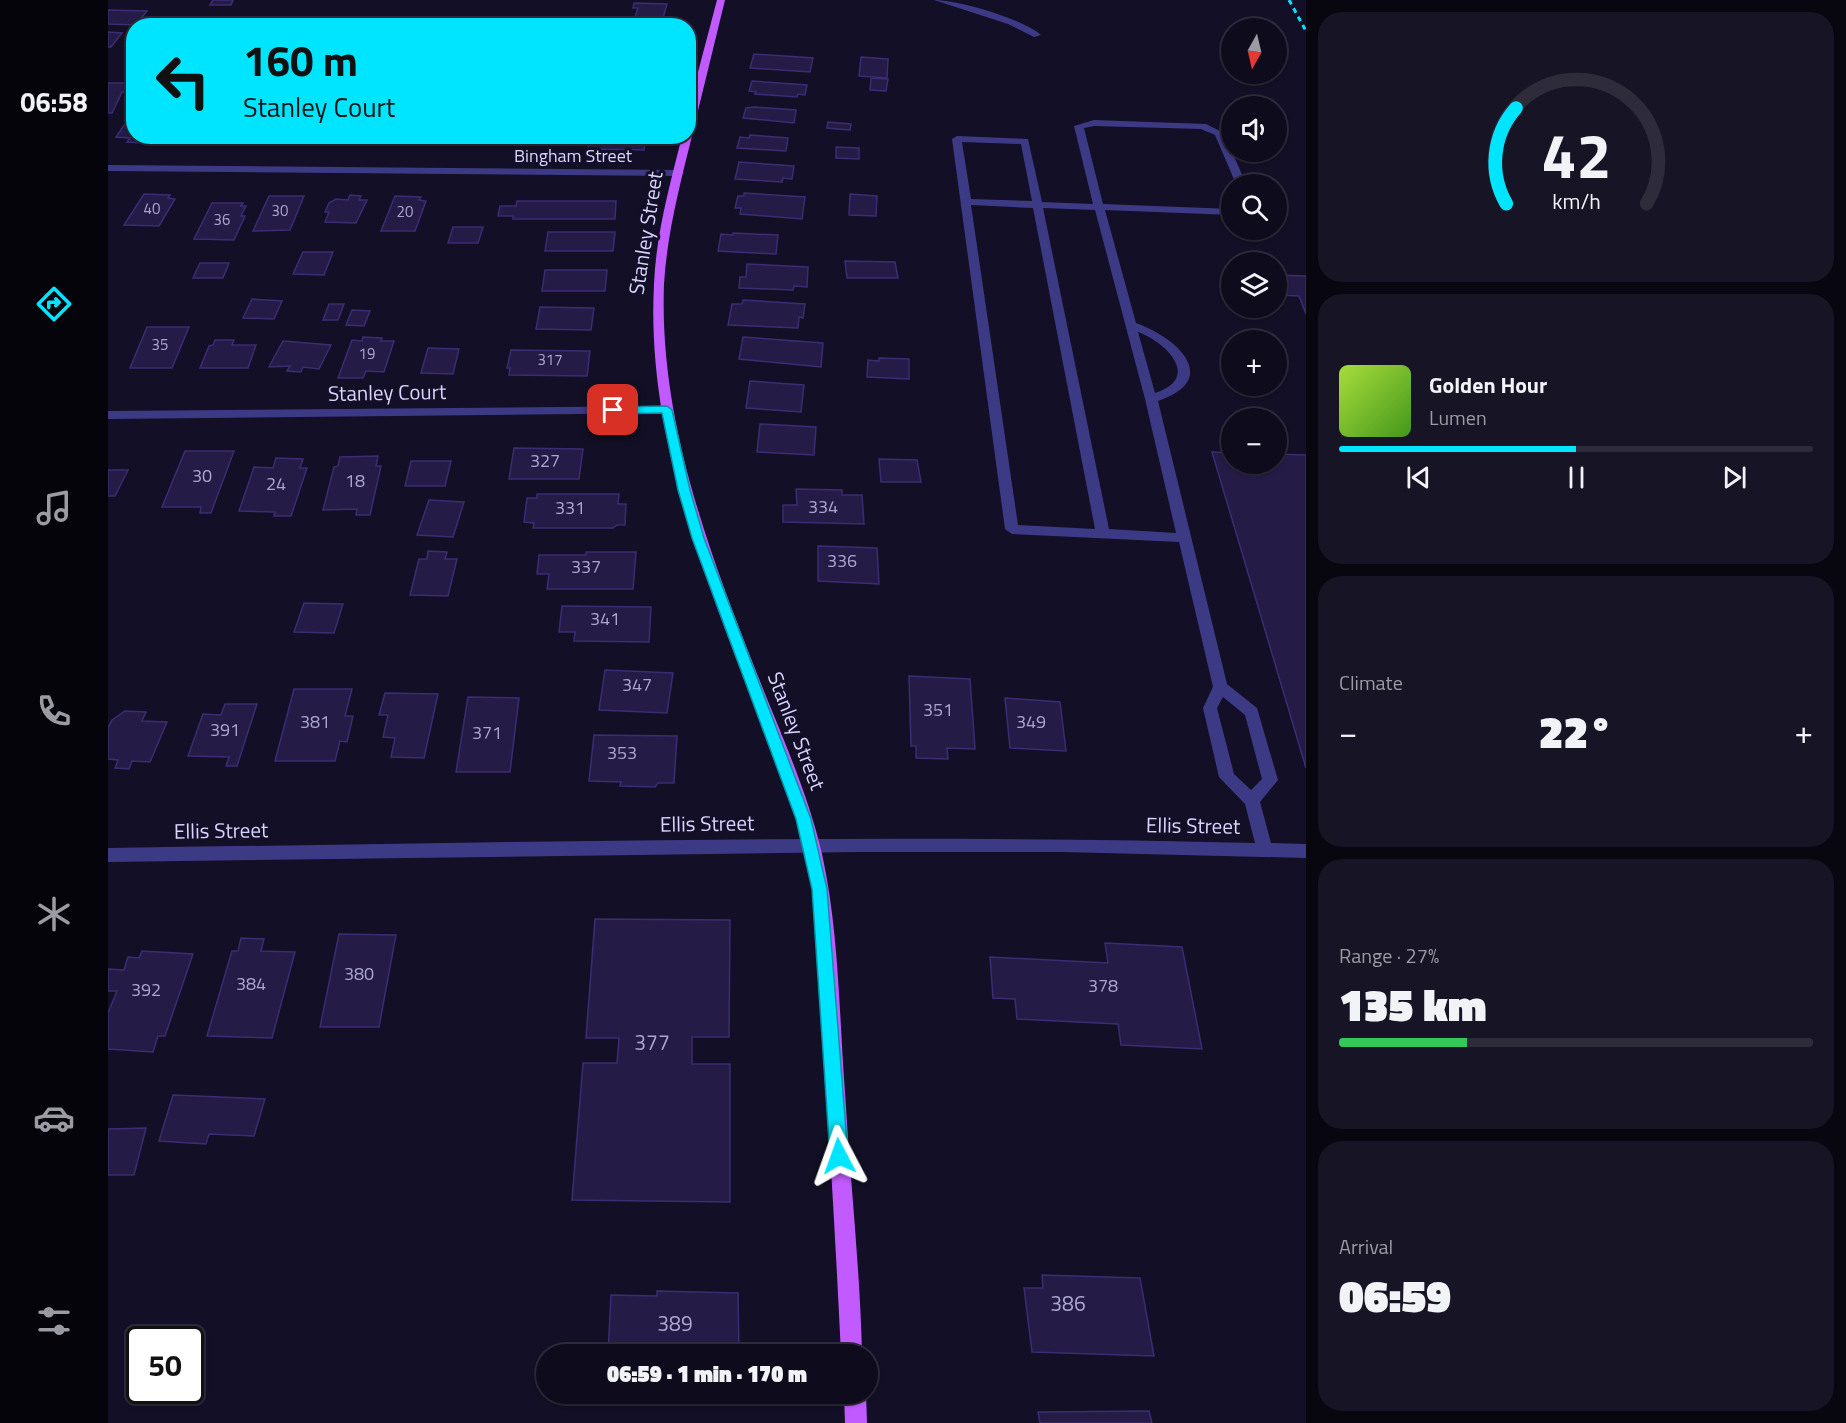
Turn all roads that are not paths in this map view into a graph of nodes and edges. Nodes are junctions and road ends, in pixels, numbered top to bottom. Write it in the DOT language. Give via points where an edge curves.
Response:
graph roads {
  1 [pos="721,0"];
  2 [pos="938,0"];
  3 [pos="1037,35"];
  4 [pos="696,99"];
  5 [pos="685,144"];
  6 [pos="108,168"];
  7 [pos="679,173"];
  8 [pos="1237,174"];
  9 [pos="966,202"];
  10 [pos="1038,205"];
  11 [pos="1099,207"];
  12 [pos="1221,212"];
  13 [pos="1131,325"];
  14 [pos="1151,399"];
  15 [pos="667,410"];
  16 [pos="108,415"];
  17 [pos="1103,534"];
  18 [pos="1185,538"];
  19 [pos="1220,687"];
  20 [pos="1252,801"];
  21 [pos="811,846"];
  22 [pos="1264,850"];
  23 [pos="1306,851"];
  24 [pos="108,855"];
  25 [pos="851,1344"];
  26 [pos="855,1404"];
  27 [pos="856,1423"];
  1 -- 4 [label="main road"];
  2 -- 3 [label="street" via="1011,22"];
  5 -- 7 [label="main road, Stanley Street"];
  6 -- 7 [label="street, Bingham Street"];
  7 -- 15 [label="main road, Stanley Street" via="659,280 659,337"];
  8 -- 11 [label="street" via="1219,133 1203,126 1080,126"];
  9 -- 10 [label="street"];
  9 -- 10 [label="street" via="957,138 1025,141"];
  9 -- 17 [label="street" via="1012,530"];
  10 -- 11 [label="street"];
  10 -- 17 [label="street"];
  11 -- 12 [label="street"];
  11 -- 13 [label="street"];
  13 -- 14 [label="street"];
  13 -- 14 [label="street" via="1169,345 1184,370 1182,383 1175,391"];
  14 -- 18 [label="street"];
  15 -- 16 [label="street, Stanley Court"];
  15 -- 21 [label="main road, Stanley Street" via="698,538 789,777"];
  17 -- 18 [label="street"];
  18 -- 19 [label="street"];
  19 -- 20 [label="street" via="1210,708 1227,777"];
  19 -- 20 [label="street" via="1252,712 1270,780"];
  20 -- 22 [label="street"];
  21 -- 22 [label="street, Ellis Street" via="1050,845"];
  21 -- 24 [label="street, Ellis Street"];
  21 -- 25 [label="main road, Stanley Street" via="820,889 826,960"];
  22 -- 23 [label="street, Ellis Street"];
  26 -- 27 [label="main road"];
}
